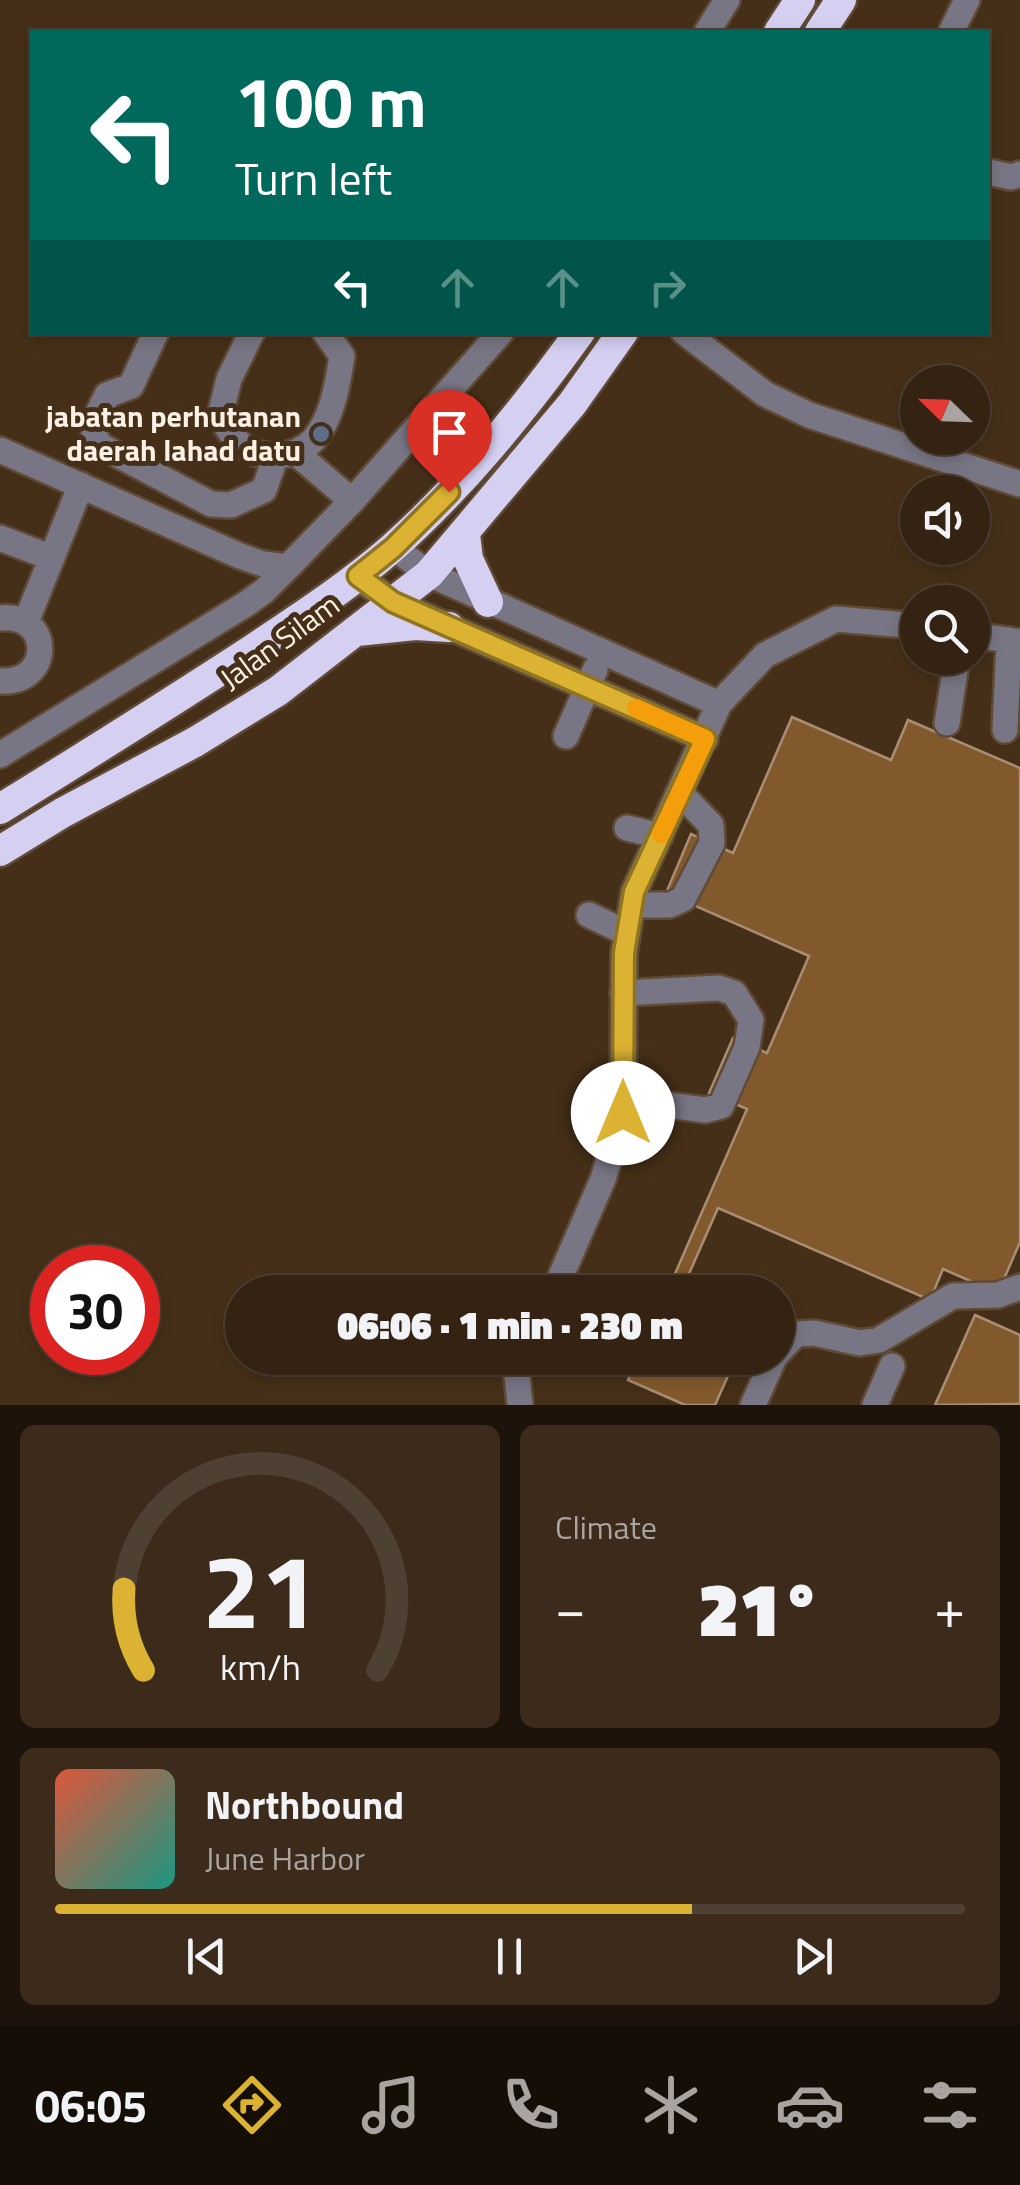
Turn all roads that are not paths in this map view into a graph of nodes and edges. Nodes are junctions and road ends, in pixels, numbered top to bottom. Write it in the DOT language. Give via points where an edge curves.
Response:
graph roads {
  1 [pos="727,0"];
  2 [pos="800,0"];
  3 [pos="841,0"];
  4 [pos="967,0"];
  5 [pos="708,30"];
  6 [pos="779,30"];
  7 [pos="821,30"];
  8 [pos="951,30"];
  9 [pos="990,172"];
  10 [pos="1020,174"];
  11 [pos="155,335"];
  12 [pos="251,335"];
  13 [pos="327,335"];
  14 [pos="498,335"];
  15 [pos="578,335"];
  16 [pos="621,335"];
  17 [pos="688,335"];
  18 [pos="0,450"];
  19 [pos="286,454"];
  20 [pos="1020,484"];
  21 [pos="81,485"];
  22 [pos="352,500"];
  23 [pos="465,534"];
  24 [pos="0,538"];
  25 [pos="393,548"];
  26 [pos="52,558"];
  27 [pos="288,567"];
  28 [pos="429,574"];
  29 [pos="358,576"];
  30 [pos="393,602"];
  31 [pos="488,602"];
  32 [pos="13,620"];
  33 [pos="900,625"];
  34 [pos="449,626"];
  35 [pos="356,631"];
  36 [pos="1014,641"];
  37 [pos="604,652"];
  38 [pos="954,675"];
  39 [pos="0,682"];
  40 [pos="588,686"];
  41 [pos="719,704"];
  42 [pos="947,724"];
  43 [pos="1005,730"];
  44 [pos="566,736"];
  45 [pos="705,739"];
  46 [pos="0,755"];
  47 [pos="680,793"];
  48 [pos="0,809"];
  49 [pos="627,828"];
  50 [pos="660,836"];
  51 [pos="0,851"];
  52 [pos="632,905"];
  53 [pos="588,915"];
  54 [pos="627,933"];
  55 [pos="624,993"];
  56 [pos="623,1099"];
  57 [pos="561,1275"];
  58 [pos="1020,1287"];
  59 [pos="795,1335"];
  60 [pos="892,1366"];
  61 [pos="517,1375"];
  62 [pos="767,1375"];
  63 [pos="520,1405"];
  64 [pos="753,1405"];
  65 [pos="875,1405"];
  1 -- 5 [label="street"];
  2 -- 6 [label="highway"];
  3 -- 7 [label="highway"];
  4 -- 8 [label="street"];
  9 -- 10 [label="street"];
  11 -- 19 [label="street" via="131,386 107,396 99,412 92,428 101,446 211,504 231,505 264,490"];
  12 -- 19 [label="street" via="220,416 241,446 265,456"];
  13 -- 19 [label="street" via="342,356 336,391 319,434"];
  14 -- 22 [label="street"];
  15 -- 25 [label="highway, Jalan Silam" via="500,439"];
  16 -- 23 [label="highway, Jalan Silam"];
  17 -- 20 [label="street" via="764,394 809,415"];
  18 -- 21 [label="street"];
  19 -- 22 [label="street"];
  21 -- 26 [label="street"];
  21 -- 27 [label="street" via="240,556"];
  22 -- 27 [label="street"];
  23 -- 28 [label="highway, Jalan Silam"];
  23 -- 31 [label="highway"];
  24 -- 26 [label="street"];
  25 -- 28 [label="street"];
  25 -- 29 [label="highway, Jalan Silam"];
  26 -- 32 [label="street"];
  27 -- 46 [label="street" via="246,604"];
  28 -- 30 [label="highway, Jalan Silam"];
  28 -- 31 [label="street"];
  29 -- 30 [label="street"];
  29 -- 48 [label="highway, Jalan Silam"];
  30 -- 34 [label="street"];
  30 -- 35 [label="highway, Jalan Silam"];
  31 -- 37 [label="street"];
  32 -- 39 [label="street" via="39,639 38,661 22,679"];
  33 -- 41 [label="street" via="836,620 764,656"];
  34 -- 35 [label="highway"];
  34 -- 40 [label="street"];
  35 -- 51 [label="highway, Jalan Silam" via="278,691"];
  36 -- 43 [label="street"];
  37 -- 40 [label="street"];
  37 -- 41 [label="street"];
  38 -- 42 [label="street"];
  40 -- 44 [label="street"];
  40 -- 45 [label="street"];
  41 -- 45 [label="street"];
  45 -- 47 [label="street"];
  47 -- 50 [label="street"];
  47 -- 52 [label="street" via="711,825 712,843 683,899"];
  49 -- 50 [label="street"];
  50 -- 52 [label="street"];
  52 -- 54 [label="street"];
  53 -- 54 [label="street"];
  54 -- 55 [label="street"];
  55 -- 56 [label="street"];
  55 -- 56 [label="street" via="719,988 734,993 751,1020 747,1047 721,1106 704,1110"];
  56 -- 57 [label="street" via="603,1180"];
  58 -- 59 [label="street" via="953,1296 879,1340 860,1344"];
  60 -- 65 [label="street"];
  61 -- 63 [label="street"];
  62 -- 64 [label="street"];
}
